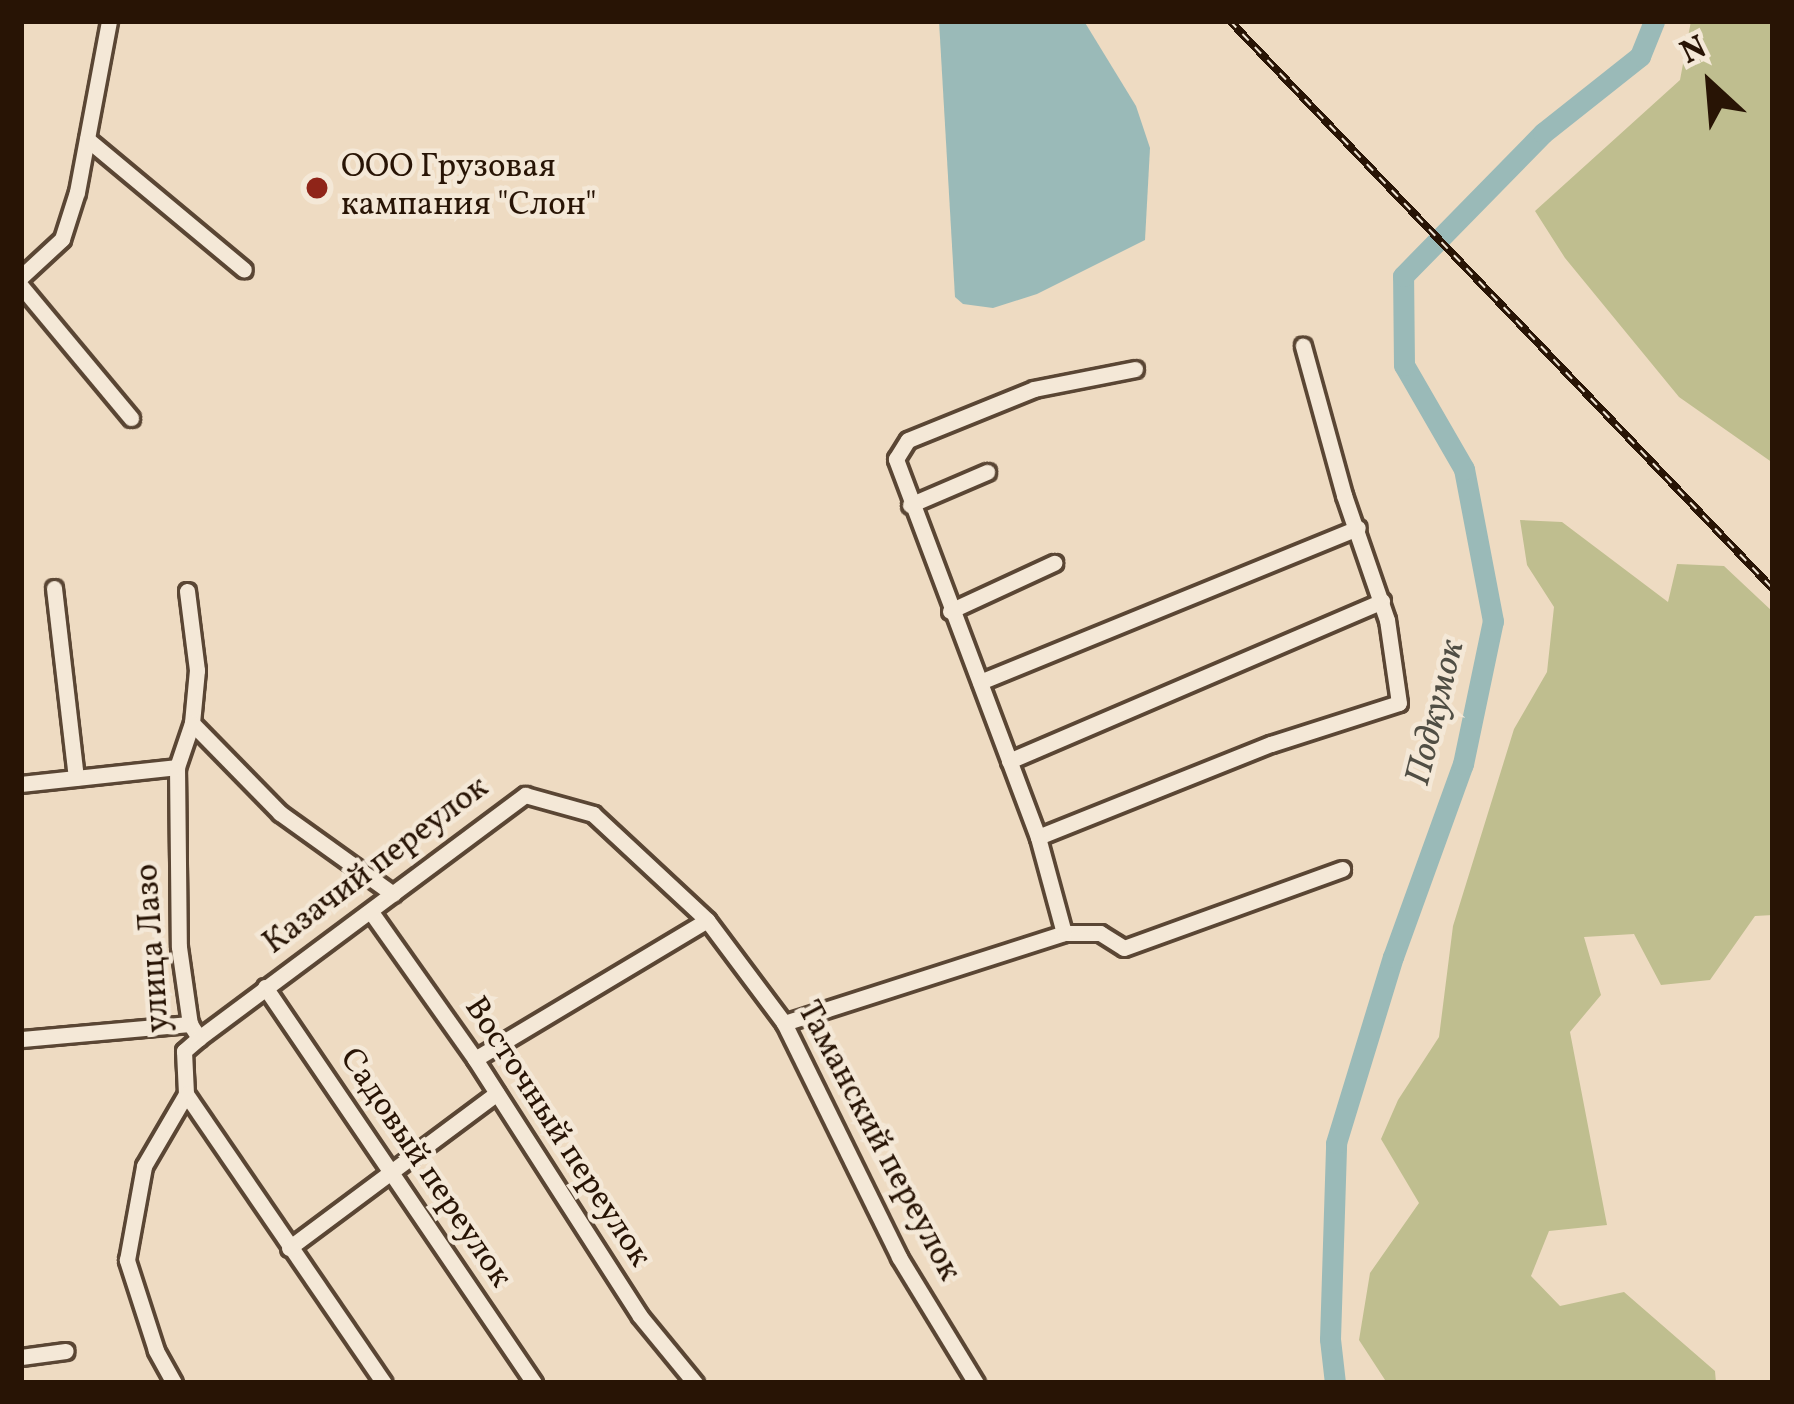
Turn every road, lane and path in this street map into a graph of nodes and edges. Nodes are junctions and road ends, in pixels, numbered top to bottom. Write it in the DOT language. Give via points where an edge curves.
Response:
graph roads {
  1 [pos="110,21"];
  2 [pos="87,139"];
  3 [pos="244,270"];
  4 [pos="21,282"];
  5 [pos="1303,346"];
  6 [pos="1135,369"];
  7 [pos="131,418"];
  8 [pos="987,472"];
  9 [pos="910,505"];
  10 [pos="1358,528"];
  11 [pos="1054,563"];
  12 [pos="54,588"];
  13 [pos="187,591"];
  14 [pos="1382,602"];
  15 [pos="950,611"];
  16 [pos="980,682"];
  17 [pos="192,723"];
  18 [pos="1009,761"];
  19 [pos="177,767"];
  20 [pos="76,778"];
  21 [pos="21,784"];
  22 [pos="1038,838"];
  23 [pos="1342,869"];
  24 [pos="393,894"];
  25 [pos="371,912"];
  26 [pos="706,920"];
  27 [pos="1064,933"];
  28 [pos="265,987"];
  29 [pos="784,1023"];
  30 [pos="195,1031"];
  31 [pos="21,1039"];
  32 [pos="476,1059"];
  33 [pos="497,1093"];
  34 [pos="186,1094"];
  35 [pos="390,1174"];
  36 [pos="289,1247"];
  37 [pos="66,1351"];
  38 [pos="21,1357"];
  39 [pos="174,1383"];
  40 [pos="384,1383"];
  41 [pos="535,1383"];
  42 [pos="694,1383"];
  43 [pos="976,1383"];
  1 -- 2 [label="street"];
  2 -- 3 [label="street"];
  2 -- 4 [label="street" via="62,239"];
  4 -- 7 [label="street"];
  5 -- 10 [label="street"];
  6 -- 9 [label="street" via="1034,389 908,440 896,459"];
  8 -- 9 [label="street"];
  9 -- 15 [label="street"];
  10 -- 14 [label="street"];
  10 -- 16 [label="street"];
  11 -- 15 [label="street"];
  12 -- 20 [label="street"];
  13 -- 17 [label="street, улица Лазо" via="197,670"];
  14 -- 18 [label="street"];
  14 -- 22 [label="street" via="1399,703 1271,744"];
  15 -- 16 [label="street"];
  16 -- 18 [label="street"];
  17 -- 19 [label="street, улица Лазо"];
  17 -- 24 [label="street" via="280,814"];
  18 -- 22 [label="street"];
  19 -- 20 [label="street"];
  19 -- 30 [label="street, улица Лазо" via="179,947"];
  20 -- 21 [label="street"];
  22 -- 27 [label="street"];
  23 -- 27 [label="street" via="1124,948 1100,933"];
  24 -- 25 [label="street, Казачий переулок"];
  24 -- 26 [label="street, Казачий переулок" via="525,795 593,814"];
  25 -- 28 [label="street, Казачий переулок"];
  25 -- 32 [label="street, Восточный переулок"];
  26 -- 29 [label="street, Таманский переулок"];
  26 -- 32 [label="street"];
  27 -- 29 [label="street"];
  28 -- 30 [label="street, Казачий переулок"];
  28 -- 35 [label="street, Садовый переулок"];
  29 -- 43 [label="street, Таманский переулок" via="898,1257"];
  30 -- 31 [label="street"];
  30 -- 34 [label="street, улица Лазо" via="184,1052"];
  32 -- 33 [label="street, Восточный переулок"];
  33 -- 35 [label="street"];
  33 -- 42 [label="street, Восточный переулок" via="640,1316"];
  34 -- 36 [label="street"];
  34 -- 39 [label="street, улица Лазо" via="144,1166 128,1260"];
  35 -- 36 [label="street"];
  35 -- 41 [label="street, Садовый переулок"];
  36 -- 40 [label="street"];
  37 -- 38 [label="street"];
}
